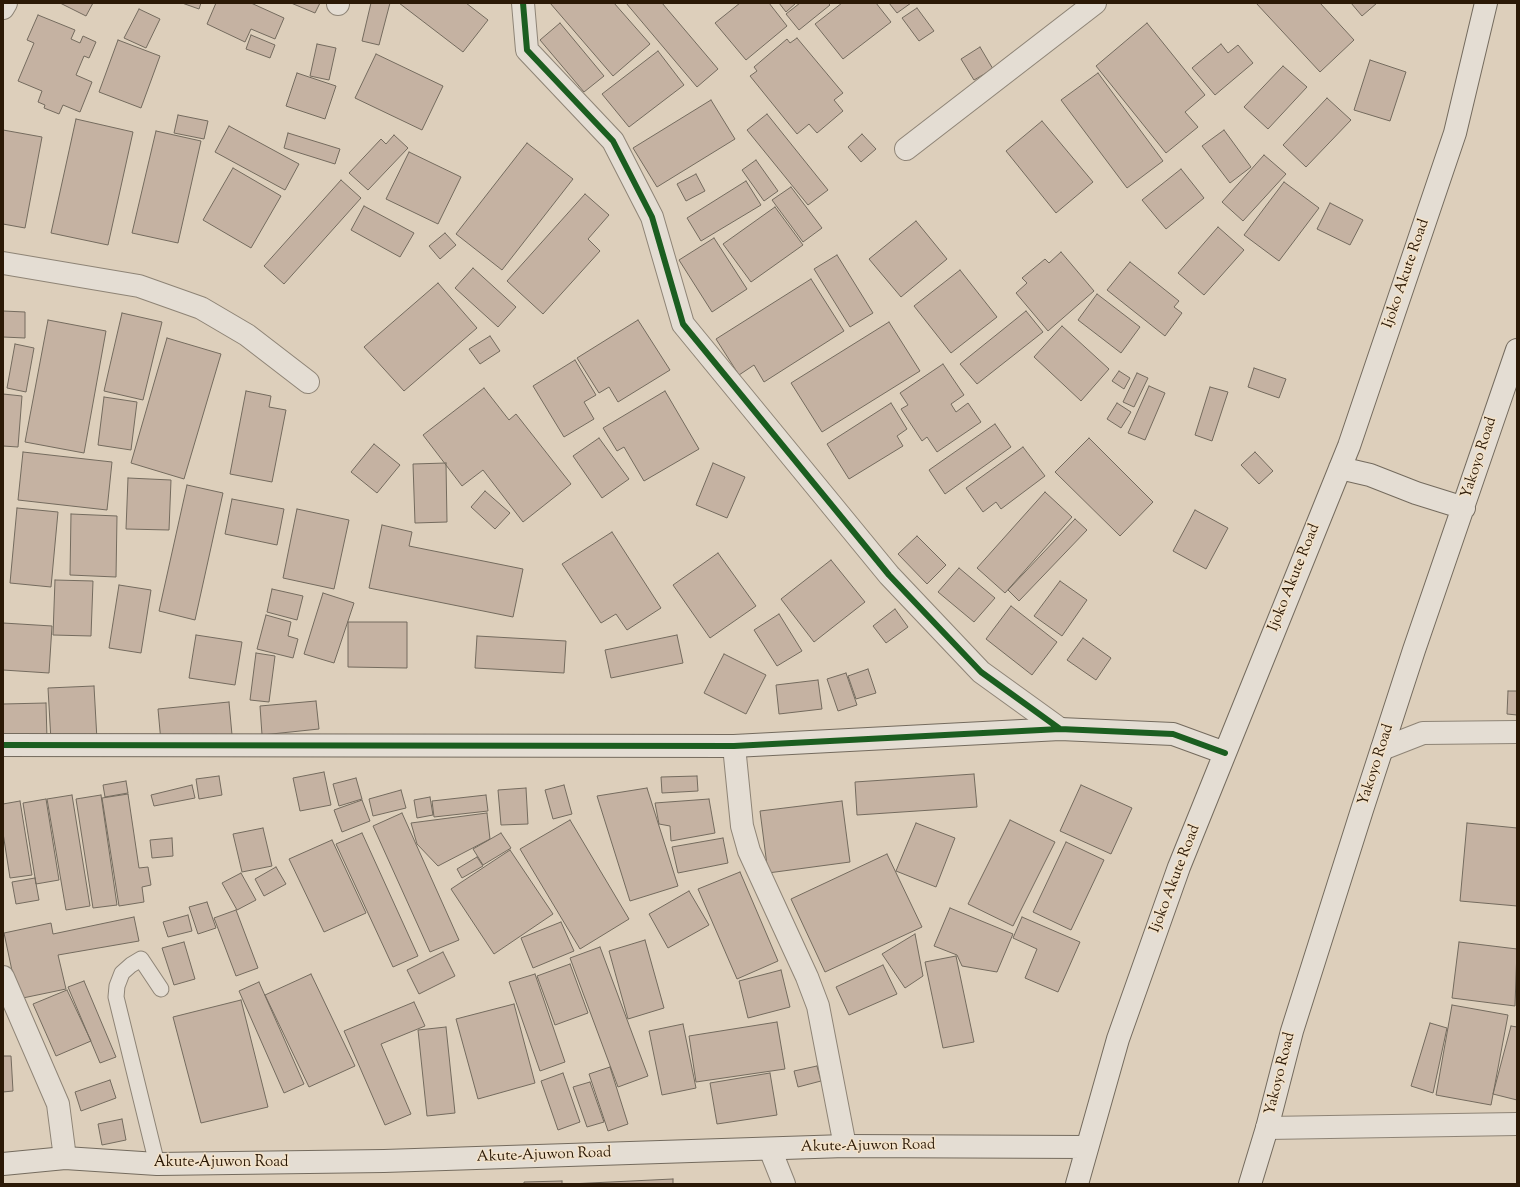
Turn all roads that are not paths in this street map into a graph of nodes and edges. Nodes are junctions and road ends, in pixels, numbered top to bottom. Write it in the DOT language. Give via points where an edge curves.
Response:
graph roads {
  1 [pos="6,3"];
  2 [pos="523,3"];
  3 [pos="1095,3"];
  4 [pos="1486,3"];
  5 [pos="3,8"];
  6 [pos="906,150"];
  7 [pos="3,263"];
  8 [pos="1517,350"];
  9 [pos="308,382"];
  10 [pos="1340,468"];
  11 [pos="1464,508"];
  12 [pos="1060,729"];
  13 [pos="1517,732"];
  14 [pos="3,745"];
  15 [pos="734,746"];
  16 [pos="1382,749"];
  17 [pos="1224,753"];
  18 [pos="3,977"];
  19 [pos="161,989"];
  20 [pos="1517,1124"];
  21 [pos="1267,1128"];
  22 [pos="845,1146"];
  23 [pos="1086,1147"];
  24 [pos="770,1149"];
  25 [pos="65,1158"];
  26 [pos="3,1164"];
  27 [pos="157,1164"];
  28 [pos="784,1184"];
  29 [pos="1077,1184"];
  30 [pos="1250,1184"];
  1 -- 5 [label="street"];
  2 -- 12 [label="street" via="527,50 613,141 652,217 683,324 888,575 980,672"];
  3 -- 6 [label="street"];
  4 -- 10 [label="street, Ijoko Akute Road" via="1455,133"];
  7 -- 9 [label="street" via="139,286 201,308 247,335"];
  8 -- 11 [label="street, Yakoyo Road"];
  10 -- 11 [label="street" via="1370,475"];
  10 -- 17 [label="street, Ijoko Akute Road"];
  11 -- 16 [label="street, Yakoyo Road"];
  12 -- 15 [label="street"];
  12 -- 17 [label="street" via="1173,734"];
  13 -- 16 [label="street" via="1422,733"];
  14 -- 15 [label="street"];
  15 -- 22 [label="street" via="742,826 749,851 808,977 818,1006"];
  16 -- 21 [label="street, Yakoyo Road" via="1292,1031"];
  17 -- 23 [label="street, Ijoko Akute Road" via="1179,867 1118,1039"];
  18 -- 25 [label="street" via="58,1104"];
  19 -- 27 [label="lane" via="141,959 122,973 116,997"];
  20 -- 21 [label="street"];
  21 -- 30 [label="street, Yakoyo Road"];
  22 -- 23 [label="street, Akute-Ajuwon Road"];
  22 -- 24 [label="street, Akute-Ajuwon Road"];
  23 -- 29 [label="street"];
  24 -- 27 [label="street, Akute-Ajuwon Road" via="384,1161"];
  24 -- 28 [label="street"];
  25 -- 26 [label="street, Akute-Ajuwon Road"];
  25 -- 27 [label="street, Akute-Ajuwon Road"];
}
